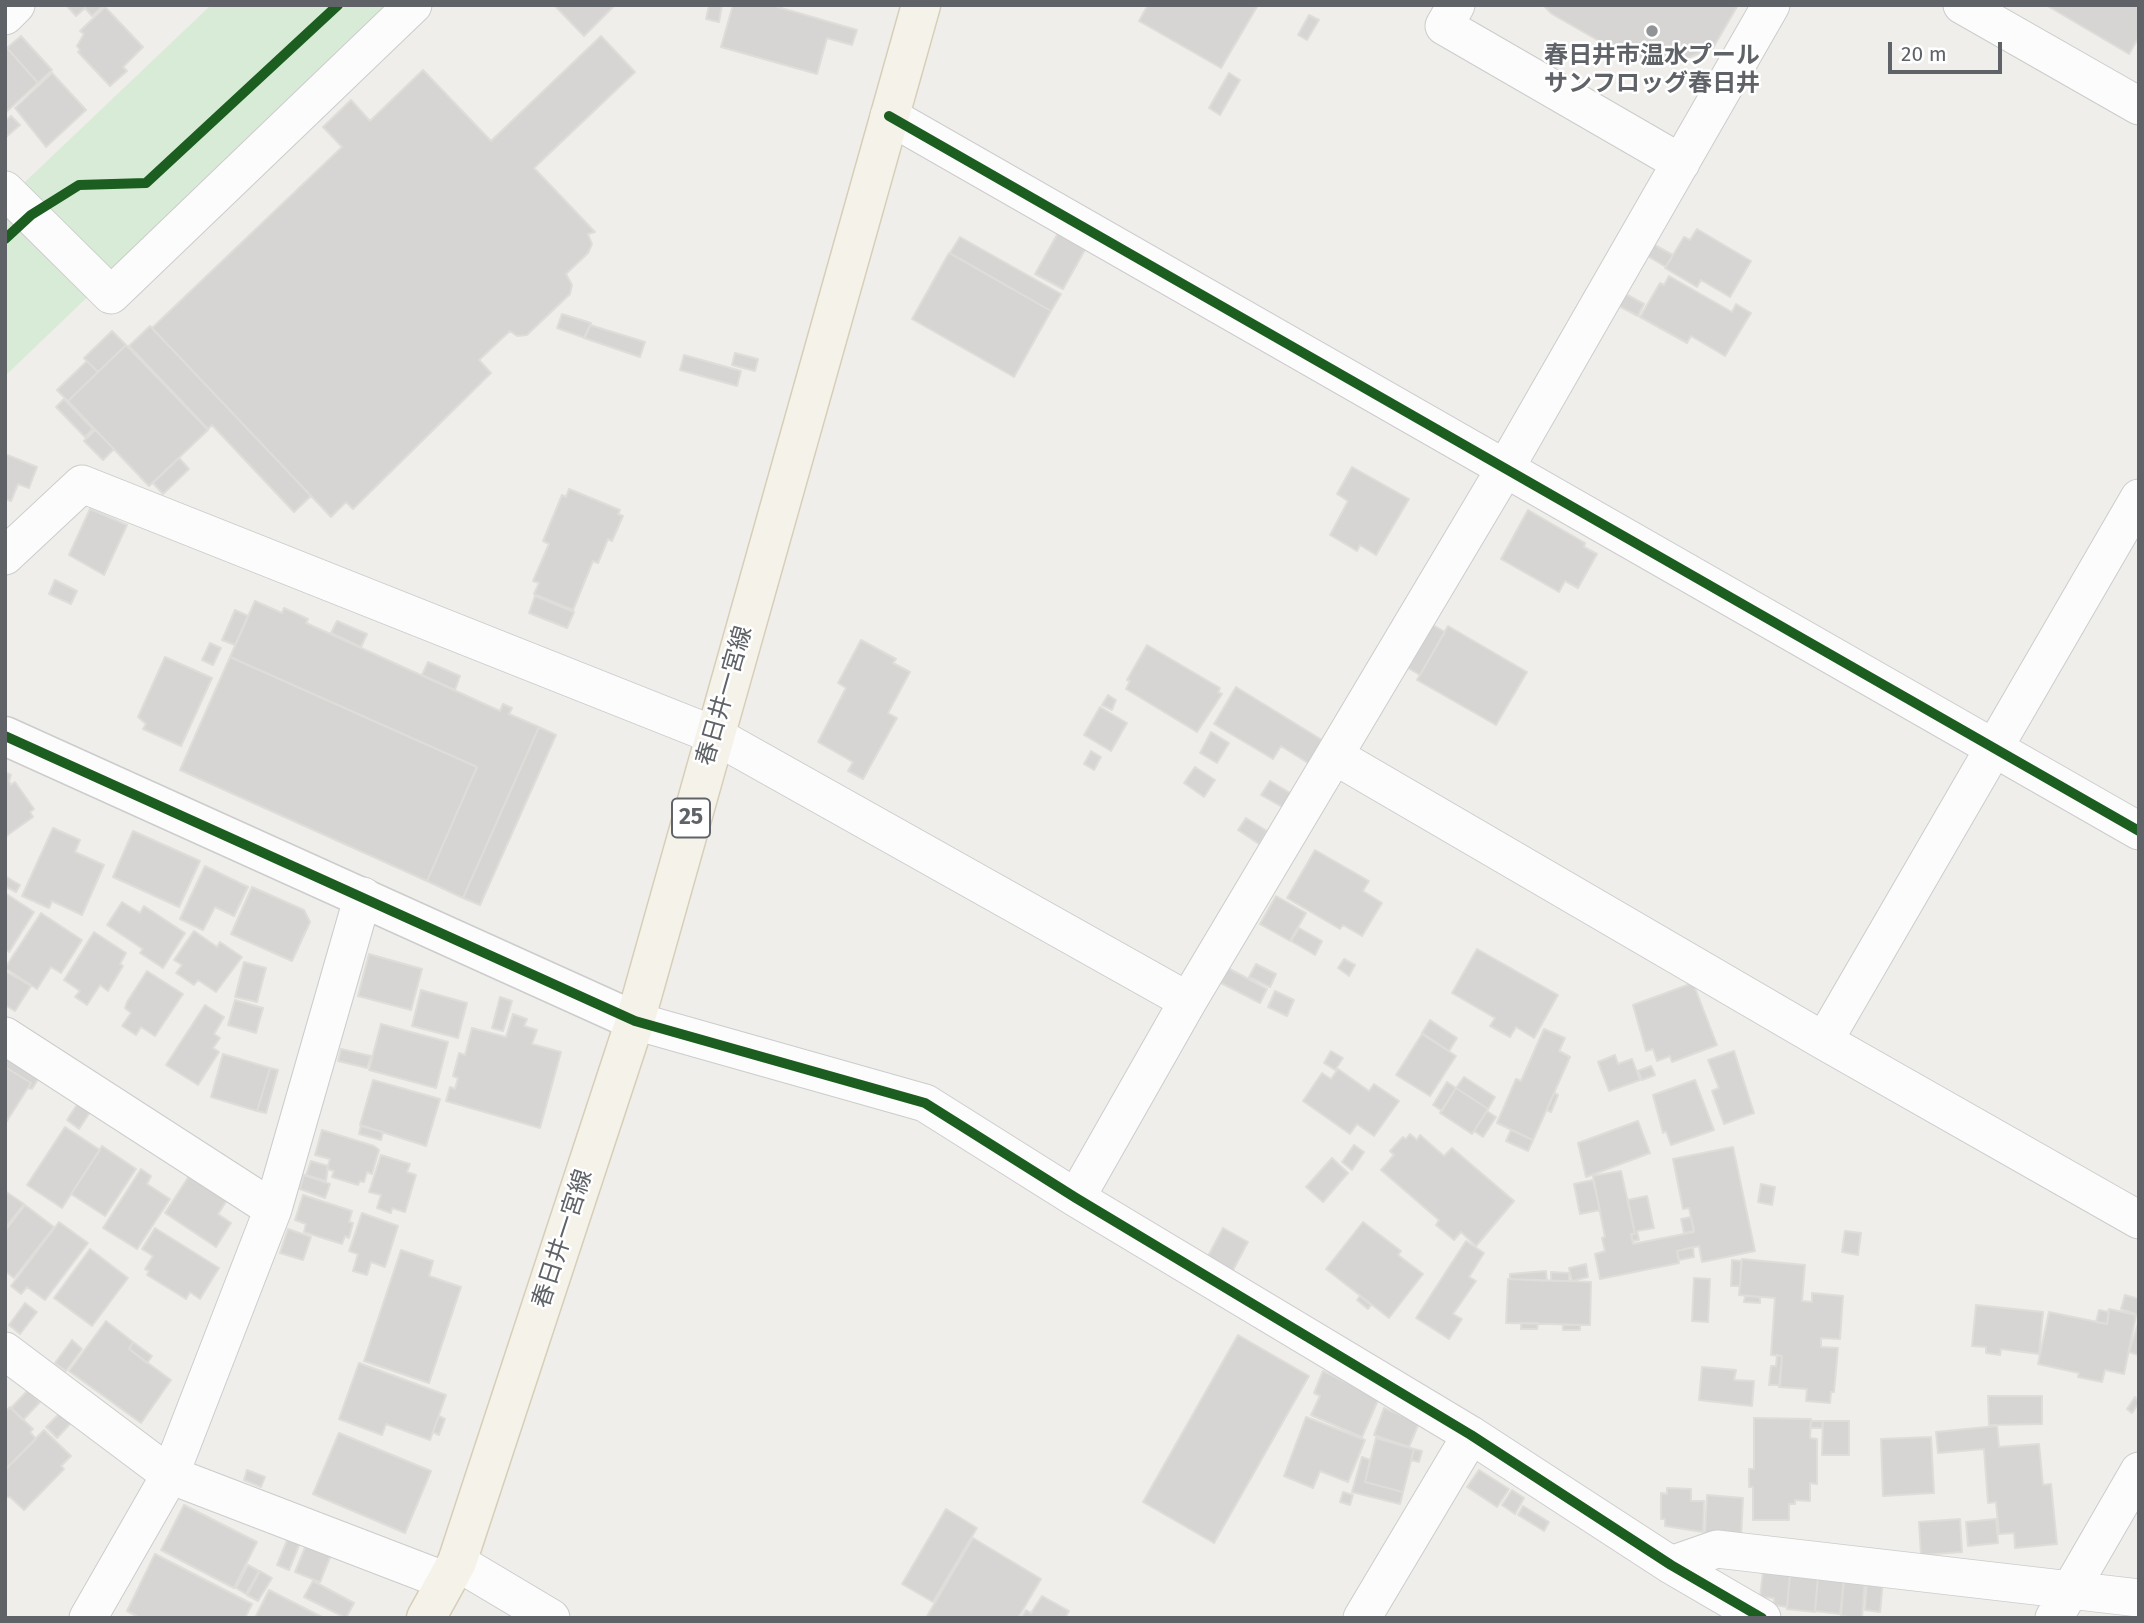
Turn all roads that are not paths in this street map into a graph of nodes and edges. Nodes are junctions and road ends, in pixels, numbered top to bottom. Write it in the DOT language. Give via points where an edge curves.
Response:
graph roads {
  1 [pos="16,5"];
  2 [pos="413,5"];
  3 [pos="921,5"];
  4 [pos="1456,5"];
  5 [pos="1771,5"];
  6 [pos="1962,5"];
  7 [pos="5,16"];
  8 [pos="2139,106"];
  9 [pos="889,116"];
  10 [pos="1681,163"];
  11 [pos="5,190"];
  12 [pos="1506,467"];
  13 [pos="2139,498"];
  14 [pos="5,556"];
  15 [pos="714,735"];
  16 [pos="5,736"];
  17 [pos="1995,747"];
  18 [pos="1335,756"];
  19 [pos="2139,831"];
  20 [pos="363,896"];
  21 [pos="1188,1001"];
  22 [pos="635,1021"];
  23 [pos="5,1036"];
  24 [pos="1824,1041"];
  25 [pos="1076,1198"];
  26 [pos="274,1209"];
  27 [pos="2139,1220"];
  28 [pos="5,1351"];
  29 [pos="1471,1435"];
  30 [pos="2139,1471"];
  31 [pos="170,1475"];
  32 [pos="1671,1565"];
  33 [pos="452,1572"];
  34 [pos="2139,1598"];
  35 [pos="2062,1604"];
  36 [pos="88,1618"];
  37 [pos="426,1618"];
  38 [pos="551,1618"];
  39 [pos="1362,1618"];
  40 [pos="1762,1618"];
  1 -- 7 [label="street"];
  2 -- 11 [label="street" via="111,295"];
  3 -- 9 [label="main road, 春日井一宮線 / 25"];
  4 -- 10 [label="street" via="1444,26"];
  5 -- 10 [label="street"];
  6 -- 8 [label="street"];
  9 -- 12 [label="street"];
  9 -- 15 [label="main road, 春日井一宮線 / 25"];
  10 -- 12 [label="street"];
  12 -- 17 [label="street"];
  12 -- 18 [label="street"];
  13 -- 17 [label="street"];
  14 -- 15 [label="street" via="82,485"];
  15 -- 21 [label="street"];
  15 -- 22 [label="main road, 春日井一宮線 / 25"];
  16 -- 20 [label="street"];
  17 -- 19 [label="street"];
  17 -- 24 [label="street"];
  18 -- 21 [label="street"];
  18 -- 24 [label="street"];
  20 -- 22 [label="street"];
  20 -- 26 [label="street"];
  21 -- 25 [label="street"];
  22 -- 25 [label="street" via="925,1103"];
  22 -- 33 [label="main road, 春日井一宮線 / 25"];
  23 -- 26 [label="street"];
  24 -- 27 [label="street"];
  25 -- 29 [label="street"];
  26 -- 31 [label="street"];
  28 -- 31 [label="street"];
  29 -- 32 [label="street"];
  29 -- 39 [label="street"];
  30 -- 35 [label="street"];
  31 -- 33 [label="street"];
  31 -- 36 [label="street"];
  32 -- 35 [label="street" via="1717,1549"];
  32 -- 40 [label="street"];
  33 -- 37 [label="main road, 春日井一宮線 / 25"];
  33 -- 38 [label="street"];
  34 -- 35 [label="street"];
}
